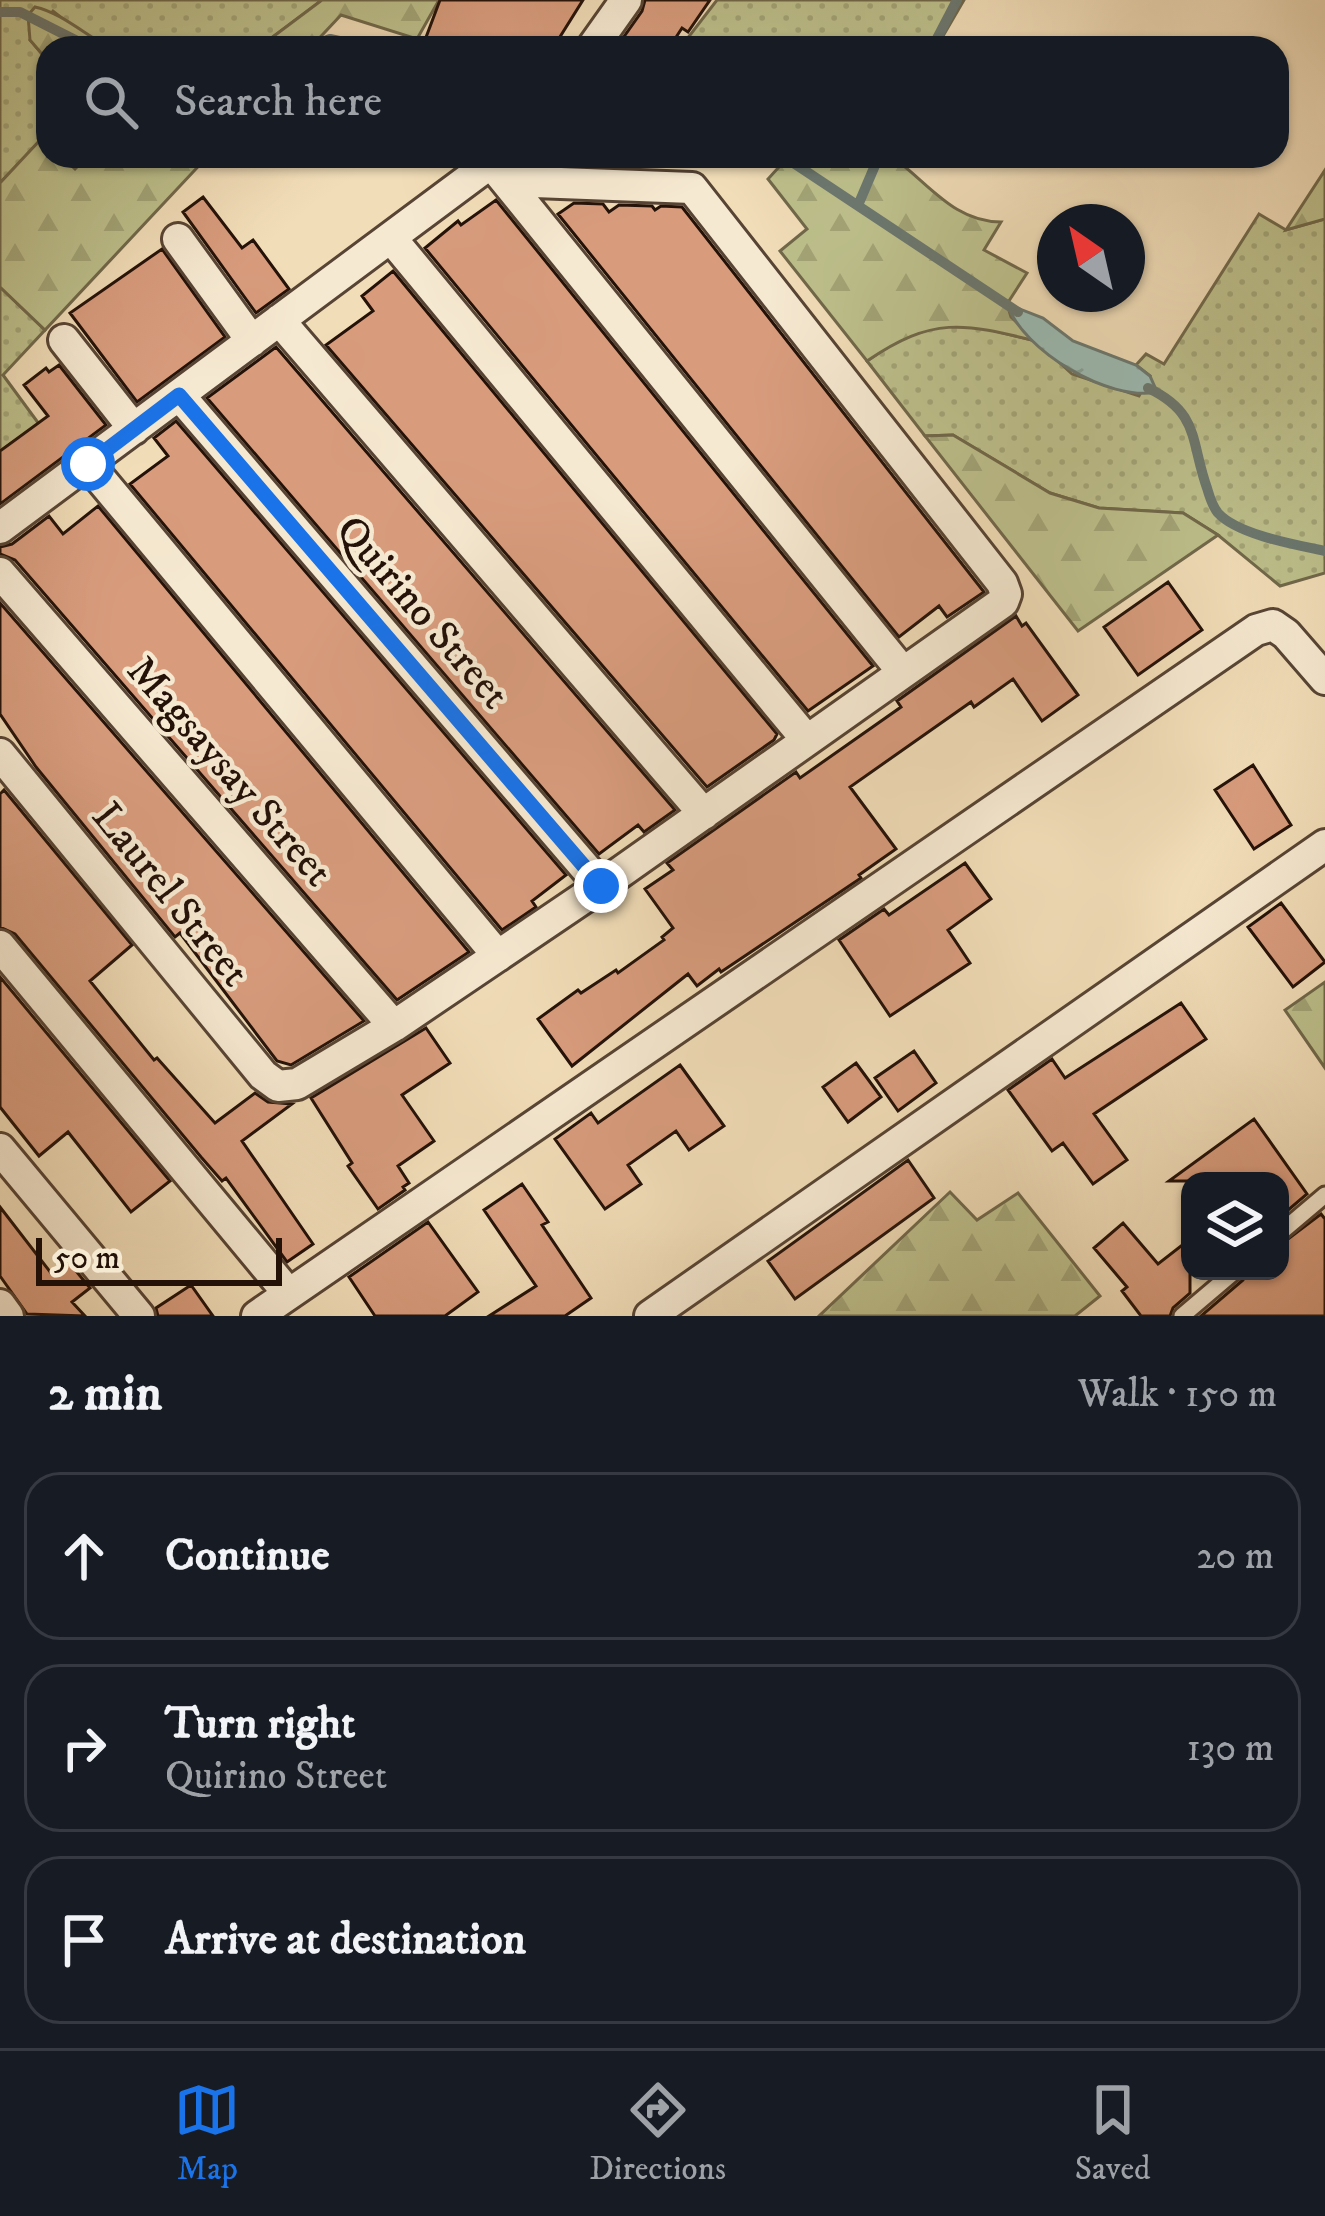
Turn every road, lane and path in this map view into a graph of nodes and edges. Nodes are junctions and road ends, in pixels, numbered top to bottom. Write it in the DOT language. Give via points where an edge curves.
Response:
graph roads {
  1 [pos="626,0"];
  2 [pos="600,36"];
  3 [pos="497,168"];
  4 [pos="500,168"];
  5 [pos="508,168"];
  6 [pos="391,238"];
  7 [pos="178,239"];
  8 [pos="279,320"];
  9 [pos="64,340"];
  10 [pos="252,341"];
  11 [pos="179,395"];
  12 [pos="134,429"];
  13 [pos="88,464"];
  14 [pos="0,528"];
  15 [pos="0,573"];
  16 [pos="902,671"];
  17 [pos="1325,679"];
  18 [pos="806,739"];
  19 [pos="0,754"];
  20 [pos="704,814"];
  21 [pos="1325,845"];
  22 [pos="601,886"];
  23 [pos="0,946"];
  24 [pos="498,956"];
  25 [pos="394,1026"];
  26 [pos="3,1160"];
  27 [pos="1325,1196"];
  28 [pos="1289,1226"];
  29 [pos="1224,1280"];
  30 [pos="0,1305"];
  31 [pos="275,1307"];
  32 [pos="8,1316"];
  33 [pos="139,1316"];
  34 [pos="650,1316"];
  35 [pos="1182,1316"];
  1 -- 2 [label="street"];
  3 -- 6 [label="street"];
  4 -- 16 [label="street"];
  5 -- 16 [label="street" via="692,188 1002,584 1003,602"];
  6 -- 8 [label="street"];
  6 -- 18 [label="street"];
  7 -- 10 [label="street"];
  8 -- 10 [label="street"];
  8 -- 20 [label="street"];
  9 -- 12 [label="street"];
  10 -- 11 [label="street"];
  11 -- 12 [label="street"];
  11 -- 22 [label="street, Quirino Street"];
  12 -- 13 [label="street"];
  13 -- 14 [label="street"];
  13 -- 24 [label="street"];
  15 -- 25 [label="street, Magsaysay Street"];
  16 -- 18 [label="street"];
  17 -- 31 [label="street" via="1286,634 1273,625 1256,630"];
  18 -- 20 [label="street"];
  19 -- 25 [label="street, Laurel Street" via="262,1075 278,1086 297,1084"];
  20 -- 22 [label="street"];
  21 -- 34 [label="street"];
  22 -- 24 [label="street"];
  23 -- 31 [label="street"];
  24 -- 25 [label="street"];
  26 -- 33 [label="street"];
  27 -- 28 [label="lane"];
  29 -- 35 [label="lane"];
  30 -- 32 [label="street"];
}
